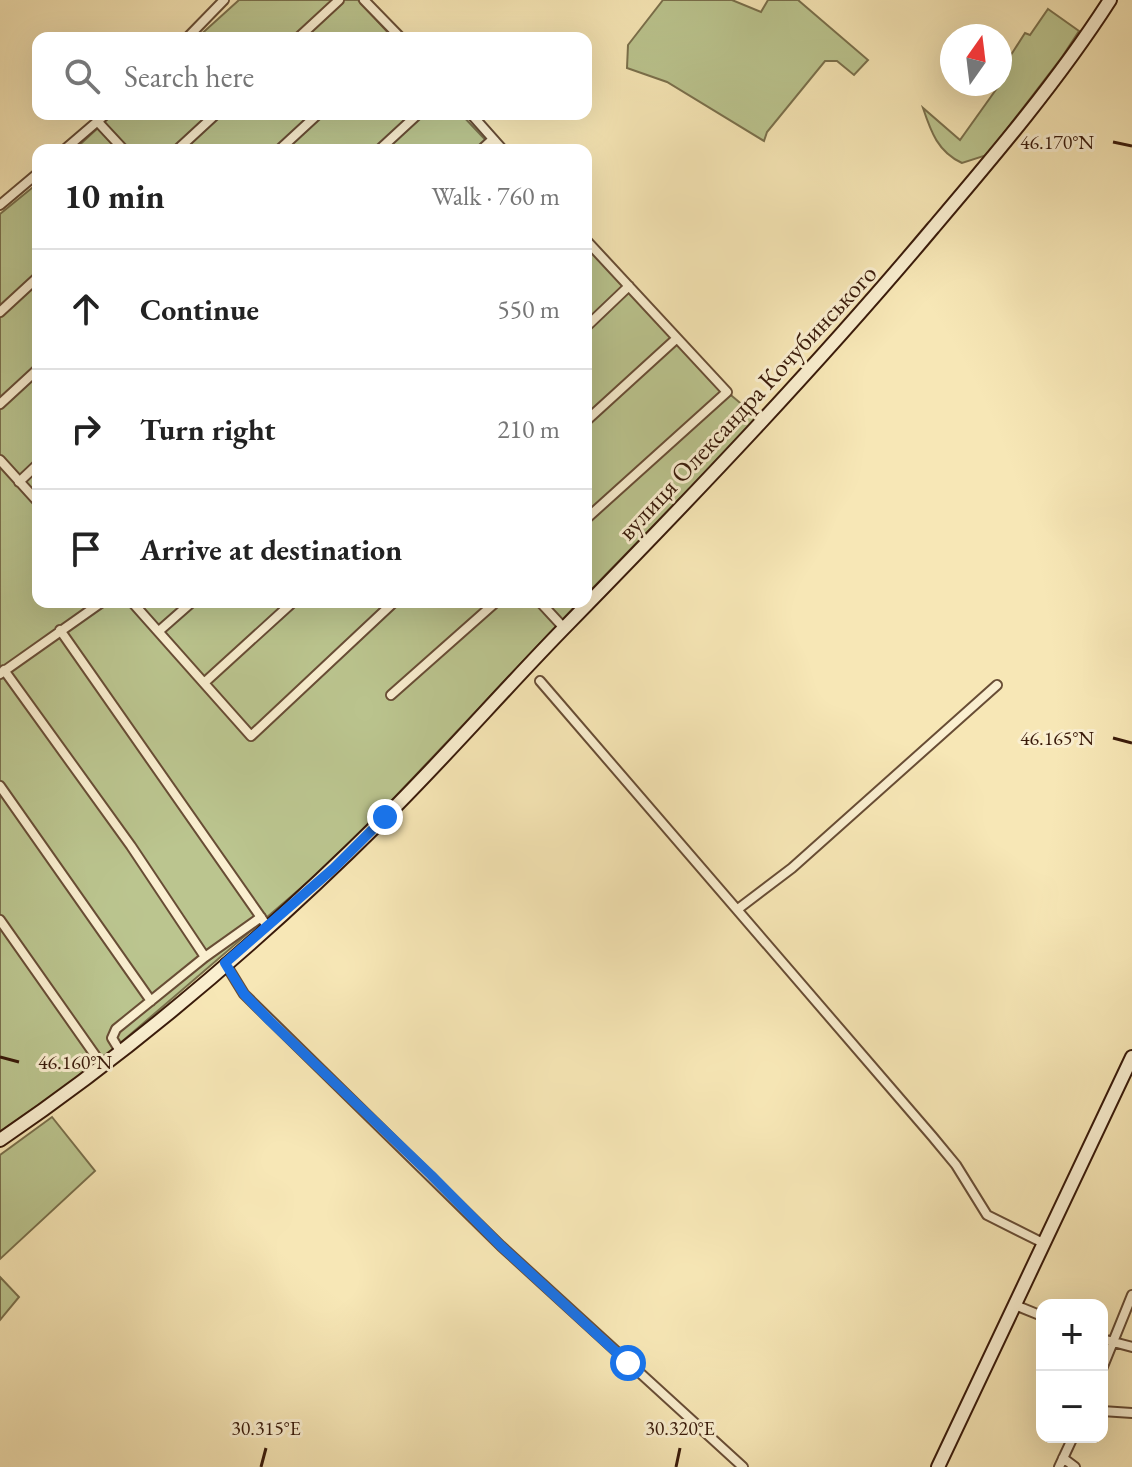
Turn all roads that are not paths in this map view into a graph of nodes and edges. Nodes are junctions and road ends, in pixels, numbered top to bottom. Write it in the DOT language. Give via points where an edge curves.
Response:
graph roads {
  1 [pos="224,0"];
  2 [pos="339,0"];
  3 [pos="364,0"];
  4 [pos="1110,0"];
  5 [pos="193,32"];
  6 [pos="304,32"];
  7 [pos="395,32"];
  8 [pos="210,120"];
  9 [pos="312,120"];
  10 [pos="412,120"];
  11 [pos="476,120"];
  12 [pos="98,122"];
  13 [pos="493,139"];
  14 [pos="71,144"];
  15 [pos="118,144"];
  16 [pos="184,144"];
  17 [pos="286,144"];
  18 [pos="386,144"];
  19 [pos="488,144"];
  20 [pos="498,144"];
  21 [pos="32,178"];
  22 [pos="0,205"];
  23 [pos="592,246"];
  24 [pos="32,283"];
  25 [pos="629,286"];
  26 [pos="0,312"];
  27 [pos="592,321"];
  28 [pos="676,339"];
  29 [pos="32,375"];
  30 [pos="0,404"];
  31 [pos="592,416"];
  32 [pos="0,460"];
  33 [pos="32,470"];
  34 [pos="19,482"];
  35 [pos="32,496"];
  36 [pos="592,514"];
  37 [pos="592,599"];
  38 [pos="93,608"];
  39 [pos="138,608"];
  40 [pos="185,608"];
  41 [pos="286,608"];
  42 [pos="388,608"];
  43 [pos="489,608"];
  44 [pos="546,608"];
  45 [pos="583,608"];
  46 [pos="564,628"];
  47 [pos="60,630"];
  48 [pos="159,631"];
  49 [pos="2,672"];
  50 [pos="540,681"];
  51 [pos="204,683"];
  52 [pos="997,685"];
  53 [pos="391,695"];
  54 [pos="0,786"];
  55 [pos="738,909"];
  56 [pos="0,920"];
  57 [pos="264,922"];
  58 [pos="205,957"];
  59 [pos="225,963"];
  60 [pos="151,1001"];
  61 [pos="120,1051"];
  62 [pos="1132,1057"];
  63 [pos="102,1065"];
  64 [pos="1128,1076"];
  65 [pos="0,1140"];
  66 [pos="1045,1244"];
  67 [pos="1132,1295"];
  68 [pos="1015,1305"];
  69 [pos="1036,1314"];
  70 [pos="1108,1341"];
  71 [pos="1112,1342"];
  72 [pos="1132,1347"];
  73 [pos="1108,1353"];
  74 [pos="1108,1411"];
  75 [pos="1132,1413"];
  76 [pos="1070,1443"];
  77 [pos="1061,1462"];
  78 [pos="743,1467"];
  79 [pos="938,1467"];
  80 [pos="1075,1467"];
  1 -- 5 [label="street"];
  2 -- 6 [label="street"];
  3 -- 7 [label="street"];
  4 -- 37 [label="street, вулиця Олександра Кочубинського" via="1083,42 884,289"];
  8 -- 16 [label="street"];
  9 -- 17 [label="street"];
  10 -- 18 [label="street"];
  11 -- 13 [label="street"];
  12 -- 14 [label="street"];
  12 -- 15 [label="street"];
  13 -- 19 [label="street"];
  13 -- 20 [label="street"];
  21 -- 22 [label="street"];
  23 -- 25 [label="street"];
  24 -- 26 [label="street"];
  25 -- 27 [label="street"];
  25 -- 28 [label="street"];
  28 -- 31 [label="street"];
  28 -- 36 [label="street" via="727,392"];
  29 -- 30 [label="street"];
  32 -- 34 [label="street"];
  33 -- 34 [label="street"];
  34 -- 35 [label="street"];
  38 -- 47 [label="street"];
  39 -- 48 [label="street"];
  40 -- 48 [label="street"];
  41 -- 51 [label="street"];
  42 -- 51 [label="street" via="251,736"];
  43 -- 53 [label="street"];
  44 -- 46 [label="street"];
  45 -- 46 [label="street, вулиця Олександра Кочубинського"];
  46 -- 57 [label="street, вулиця Олександра Кочубинського" via="334,868"];
  47 -- 49 [label="street"];
  47 -- 57 [label="street"];
  48 -- 51 [label="street"];
  49 -- 58 [label="street" via="131,846"];
  50 -- 55 [label="street"];
  52 -- 55 [label="street" via="792,868"];
  54 -- 60 [label="street"];
  55 -- 66 [label="street" via="956,1165 987,1215"];
  56 -- 63 [label="street"];
  57 -- 58 [label="street"];
  57 -- 59 [label="street, вулиця Олександра Кочубинського"];
  58 -- 60 [label="street"];
  59 -- 61 [label="street, вулиця Олександра Кочубинського"];
  59 -- 78 [label="street" via="261,1012 501,1246"];
  60 -- 61 [label="street" via="116,1029 112,1038"];
  61 -- 63 [label="street, вулиця Олександра Кочубинського"];
  62 -- 64 [label="street"];
  63 -- 65 [label="street, вулиця Олександра Кочубинського"];
  64 -- 66 [label="street"];
  66 -- 68 [label="street"];
  67 -- 71 [label="street"];
  68 -- 69 [label="street"];
  68 -- 79 [label="street"];
  70 -- 71 [label="street"];
  71 -- 72 [label="street"];
  71 -- 73 [label="street"];
  74 -- 75 [label="street"];
  76 -- 77 [label="street"];
  77 -- 80 [label="street"];
}
